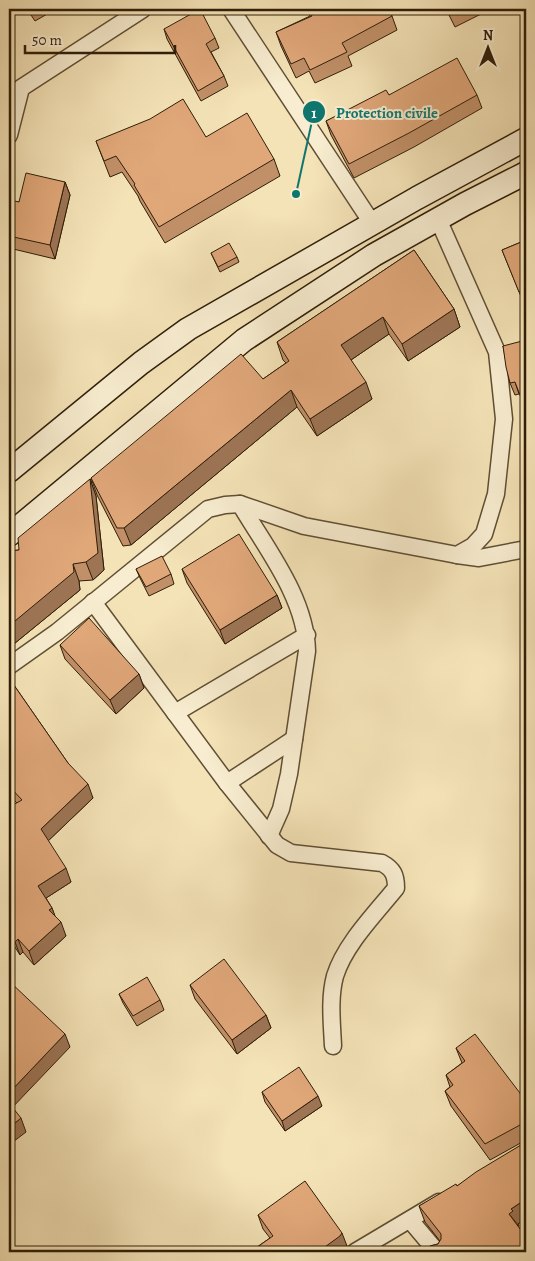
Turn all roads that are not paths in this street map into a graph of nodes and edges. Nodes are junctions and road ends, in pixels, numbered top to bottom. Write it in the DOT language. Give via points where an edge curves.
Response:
graph roads {
  1 [pos="143,9"];
  2 [pos="231,9"];
  3 [pos="15,92"];
  4 [pos="9,134"];
  5 [pos="526,139"];
  6 [pos="526,173"];
  7 [pos="438,219"];
  8 [pos="372,223"];
  9 [pos="9,471"];
  10 [pos="240,504"];
  11 [pos="9,535"];
  12 [pos="526,549"];
  13 [pos="457,555"];
  14 [pos="93,602"];
  15 [pos="307,635"];
  16 [pos="9,666"];
  17 [pos="175,713"];
  18 [pos="294,739"];
  19 [pos="227,783"];
  20 [pos="269,836"];
  21 [pos="333,1046"];
  22 [pos="451,1195"];
  23 [pos="410,1220"];
  24 [pos="355,1252"];
  25 [pos="437,1252"];
  1 -- 3 [label="street"];
  2 -- 8 [label="street"];
  3 -- 4 [label="street"];
  5 -- 8 [label="main road"];
  6 -- 7 [label="main road"];
  7 -- 11 [label="main road" via="374,255 244,340"];
  7 -- 13 [label="street" via="497,352 504,419 496,494 484,534"];
  8 -- 9 [label="main road" via="188,329 141,363"];
  10 -- 13 [label="street" via="304,526"];
  10 -- 14 [label="street" via="208,509"];
  10 -- 15 [label="street" via="292,591"];
  12 -- 13 [label="street" via="479,558"];
  14 -- 16 [label="street"];
  14 -- 17 [label="street"];
  15 -- 17 [label="street"];
  15 -- 18 [label="street"];
  17 -- 19 [label="street"];
  18 -- 19 [label="street"];
  18 -- 20 [label="street" via="281,809"];
  19 -- 20 [label="street"];
  20 -- 21 [label="street" via="291,853 382,863 391,868 396,877 396,888 343,958 335,978"];
  22 -- 23 [label="street"];
  23 -- 24 [label="street"];
  23 -- 25 [label="street"];
}
